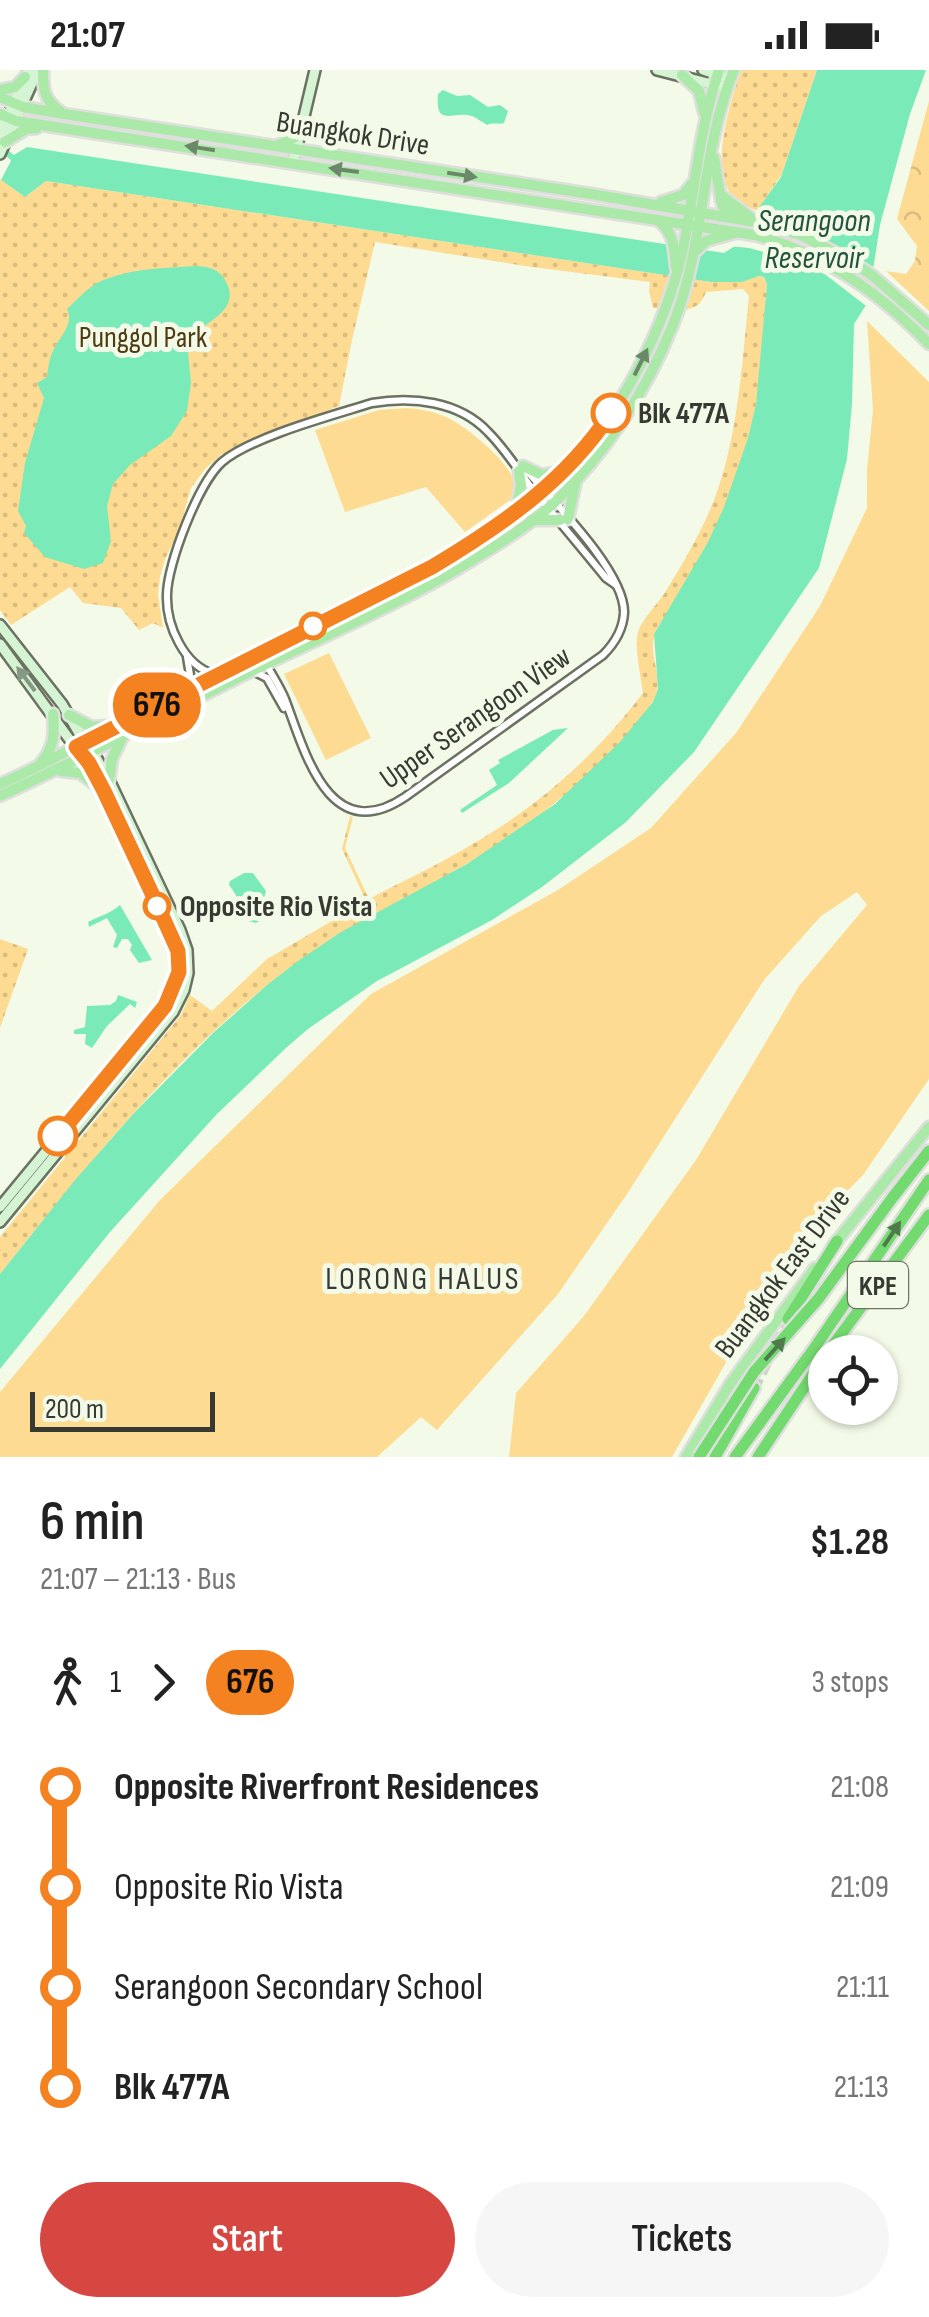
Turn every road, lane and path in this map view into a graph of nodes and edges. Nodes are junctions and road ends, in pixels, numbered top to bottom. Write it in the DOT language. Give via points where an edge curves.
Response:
graph roads {
  1 [pos="41,70"];
  2 [pos="315,70"];
  3 [pos="657,70"];
  4 [pos="703,70"];
  5 [pos="27,74"];
  6 [pos="682,75"];
  7 [pos="717,76"];
  8 [pos="730,79"];
  9 [pos="0,94"];
  10 [pos="18,106"];
  11 [pos="64,114"];
  12 [pos="8,118"];
  13 [pos="705,118"];
  14 [pos="302,125"];
  15 [pos="53,127"];
  16 [pos="3,137"];
  17 [pos="272,146"];
  18 [pos="712,147"];
  19 [pos="296,150"];
  20 [pos="0,154"];
  21 [pos="294,163"];
  22 [pos="692,184"];
  23 [pos="721,194"];
  24 [pos="650,204"];
  25 [pos="730,216"];
  26 [pos="658,220"];
  27 [pos="760,222"];
  28 [pos="694,224"];
  29 [pos="741,232"];
  30 [pos="695,252"];
  31 [pos="676,272"];
  32 [pos="929,325"];
  33 [pos="929,344"];
  34 [pos="518,465"];
  35 [pos="563,471"];
  36 [pos="576,479"];
  37 [pos="540,492"];
  38 [pos="551,505"];
  39 [pos="514,515"];
  40 [pos="564,519"];
  41 [pos="531,520"];
  42 [pos="0,624"];
  43 [pos="0,644"];
  44 [pos="186,655"];
  45 [pos="266,664"];
  46 [pos="249,666"];
  47 [pos="220,674"];
  48 [pos="180,694"];
  49 [pos="288,713"];
  50 [pos="52,714"];
  51 [pos="70,715"];
  52 [pos="118,724"];
  53 [pos="122,737"];
  54 [pos="80,744"];
  55 [pos="88,755"];
  56 [pos="37,768"];
  57 [pos="51,772"];
  58 [pos="0,784"];
  59 [pos="106,786"];
  60 [pos="0,796"];
  61 [pos="929,1128"];
  62 [pos="929,1150"];
  63 [pos="929,1180"];
  64 [pos="0,1207"];
  65 [pos="928,1216"];
  66 [pos="0,1222"];
  67 [pos="837,1241"];
  68 [pos="788,1319"];
  69 [pos="840,1335"];
  70 [pos="808,1381"];
  71 [pos="754,1388"];
  72 [pos="686,1457"];
  73 [pos="699,1457"];
  74 [pos="715,1457"];
  75 [pos="736,1457"];
  76 [pos="758,1457"];
  1 -- 10 [label="main road"];
  1 -- 11 [label="main road" via="44,95"];
  2 -- 14 [label="main road"];
  3 -- 6 [label="main road"];
  4 -- 7 [label="main road"];
  5 -- 9 [label="main road"];
  5 -- 10 [label="main road"];
  6 -- 7 [label="main road"];
  6 -- 13 [label="main road" via="698,91"];
  7 -- 8 [label="main road"];
  7 -- 13 [label="main road"];
  8 -- 18 [label="main road"];
  9 -- 10 [label="main road, Buangkok Drive"];
  10 -- 11 [label="main road, Buangkok Drive"];
  10 -- 12 [label="main road"];
  11 -- 17 [label="main road, Buangkok Drive"];
  12 -- 15 [label="main road, Buangkok Drive"];
  12 -- 16 [label="main road"];
  13 -- 22 [label="main road"];
  14 -- 17 [label="main road" via="289,142"];
  14 -- 19 [label="main road"];
  15 -- 16 [label="main road"];
  21 -- 15 [label="main road, Buangkok Drive, one-way"];
  16 -- 20 [label="main road"];
  17 -- 19 [label="main road, Buangkok Drive"];
  18 -- 23 [label="main road"];
  18 -- 28 [label="main road"];
  19 -- 21 [label="main road"];
  19 -- 24 [label="main road, Buangkok Drive, one-way"];
  26 -- 21 [label="main road, Buangkok Drive, one-way"];
  22 -- 24 [label="main road" via="683,194"];
  22 -- 28 [label="main road"];
  23 -- 25 [label="main road"];
  23 -- 27 [label="main road"];
  24 -- 28 [label="main road, Buangkok Drive"];
  25 -- 27 [label="main road"];
  25 -- 28 [label="main road"];
  26 -- 28 [label="main road, Buangkok Drive"];
  26 -- 31 [label="main road" via="671,234"];
  27 -- 32 [label="main road" via="820,243 873,276"];
  28 -- 29 [label="main road"];
  28 -- 30 [label="main road"];
  28 -- 31 [label="main road"];
  29 -- 30 [label="main road" via="706,240"];
  29 -- 33 [label="main road" via="830,265 882,300"];
  30 -- 36 [label="main road" via="650,374"];
  35 -- 31 [label="main road, one-way" via="630,382"];
  34 -- 35 [label="main road" via="546,475"];
  34 -- 37 [label="street, Upper Serangoon View"];
  34 -- 39 [label="main road"];
  34 -- 44 [label="street, Upper Serangoon View" via="470,418 408,399 348,410 230,456 201,488 166,591 168,617"];
  35 -- 37 [label="main road"];
  36 -- 38 [label="main road"];
  36 -- 40 [label="main road"];
  37 -- 38 [label="street, Upper Serangoon View"];
  37 -- 39 [label="main road"];
  38 -- 40 [label="street, Upper Serangoon View"];
  38 -- 41 [label="main road"];
  39 -- 46 [label="main road"];
  40 -- 41 [label="main road"];
  40 -- 49 [label="street, Upper Serangoon View" via="616,585 623,604 620,634 603,655 390,806 364,811 339,804 326,792"];
  41 -- 45 [label="main road" via="437,582"];
  42 -- 51 [label="main road"];
  50 -- 43 [label="main road, one-way"];
  44 -- 47 [label="street" via="201,670"];
  44 -- 48 [label="street" via="190,676"];
  45 -- 46 [label="main road"];
  45 -- 49 [label="street, Upper Serangoon View"];
  46 -- 47 [label="main road"];
  46 -- 49 [label="street, Upper Serangoon View" via="267,678"];
  46 -- 53 [label="main road"];
  47 -- 48 [label="main road"];
  48 -- 52 [label="main road"];
  50 -- 54 [label="main road"];
  50 -- 56 [label="main road" via="53,743"];
  51 -- 52 [label="main road" via="92,727"];
  51 -- 54 [label="main road"];
  52 -- 54 [label="main road"];
  53 -- 55 [label="main road"];
  53 -- 59 [label="main road"];
  54 -- 55 [label="main road"];
  54 -- 56 [label="main road"];
  55 -- 57 [label="main road"];
  55 -- 59 [label="main road"];
  56 -- 58 [label="main road"];
  57 -- 59 [label="main road" via="80,772"];
  57 -- 60 [label="main road"];
  59 -- 64 [label="main road" via="175,946 179,972 165,1006"];
  59 -- 66 [label="main road" via="180,930 188,961 184,990"];
  61 -- 67 [label="main road, Buangkok East Drive"];
  73 -- 62 [label="highway, one-way, bridge" via="754,1372 819,1298"];
  75 -- 63 [label="highway, KPE, one-way"];
  65 -- 69 [label="highway, KPE"];
  67 -- 68 [label="highway"];
  67 -- 72 [label="main road, Buangkok East Drive" via="738,1372"];
  70 -- 76 [label="highway, KPE"];
  71 -- 74 [label="highway"];
}
